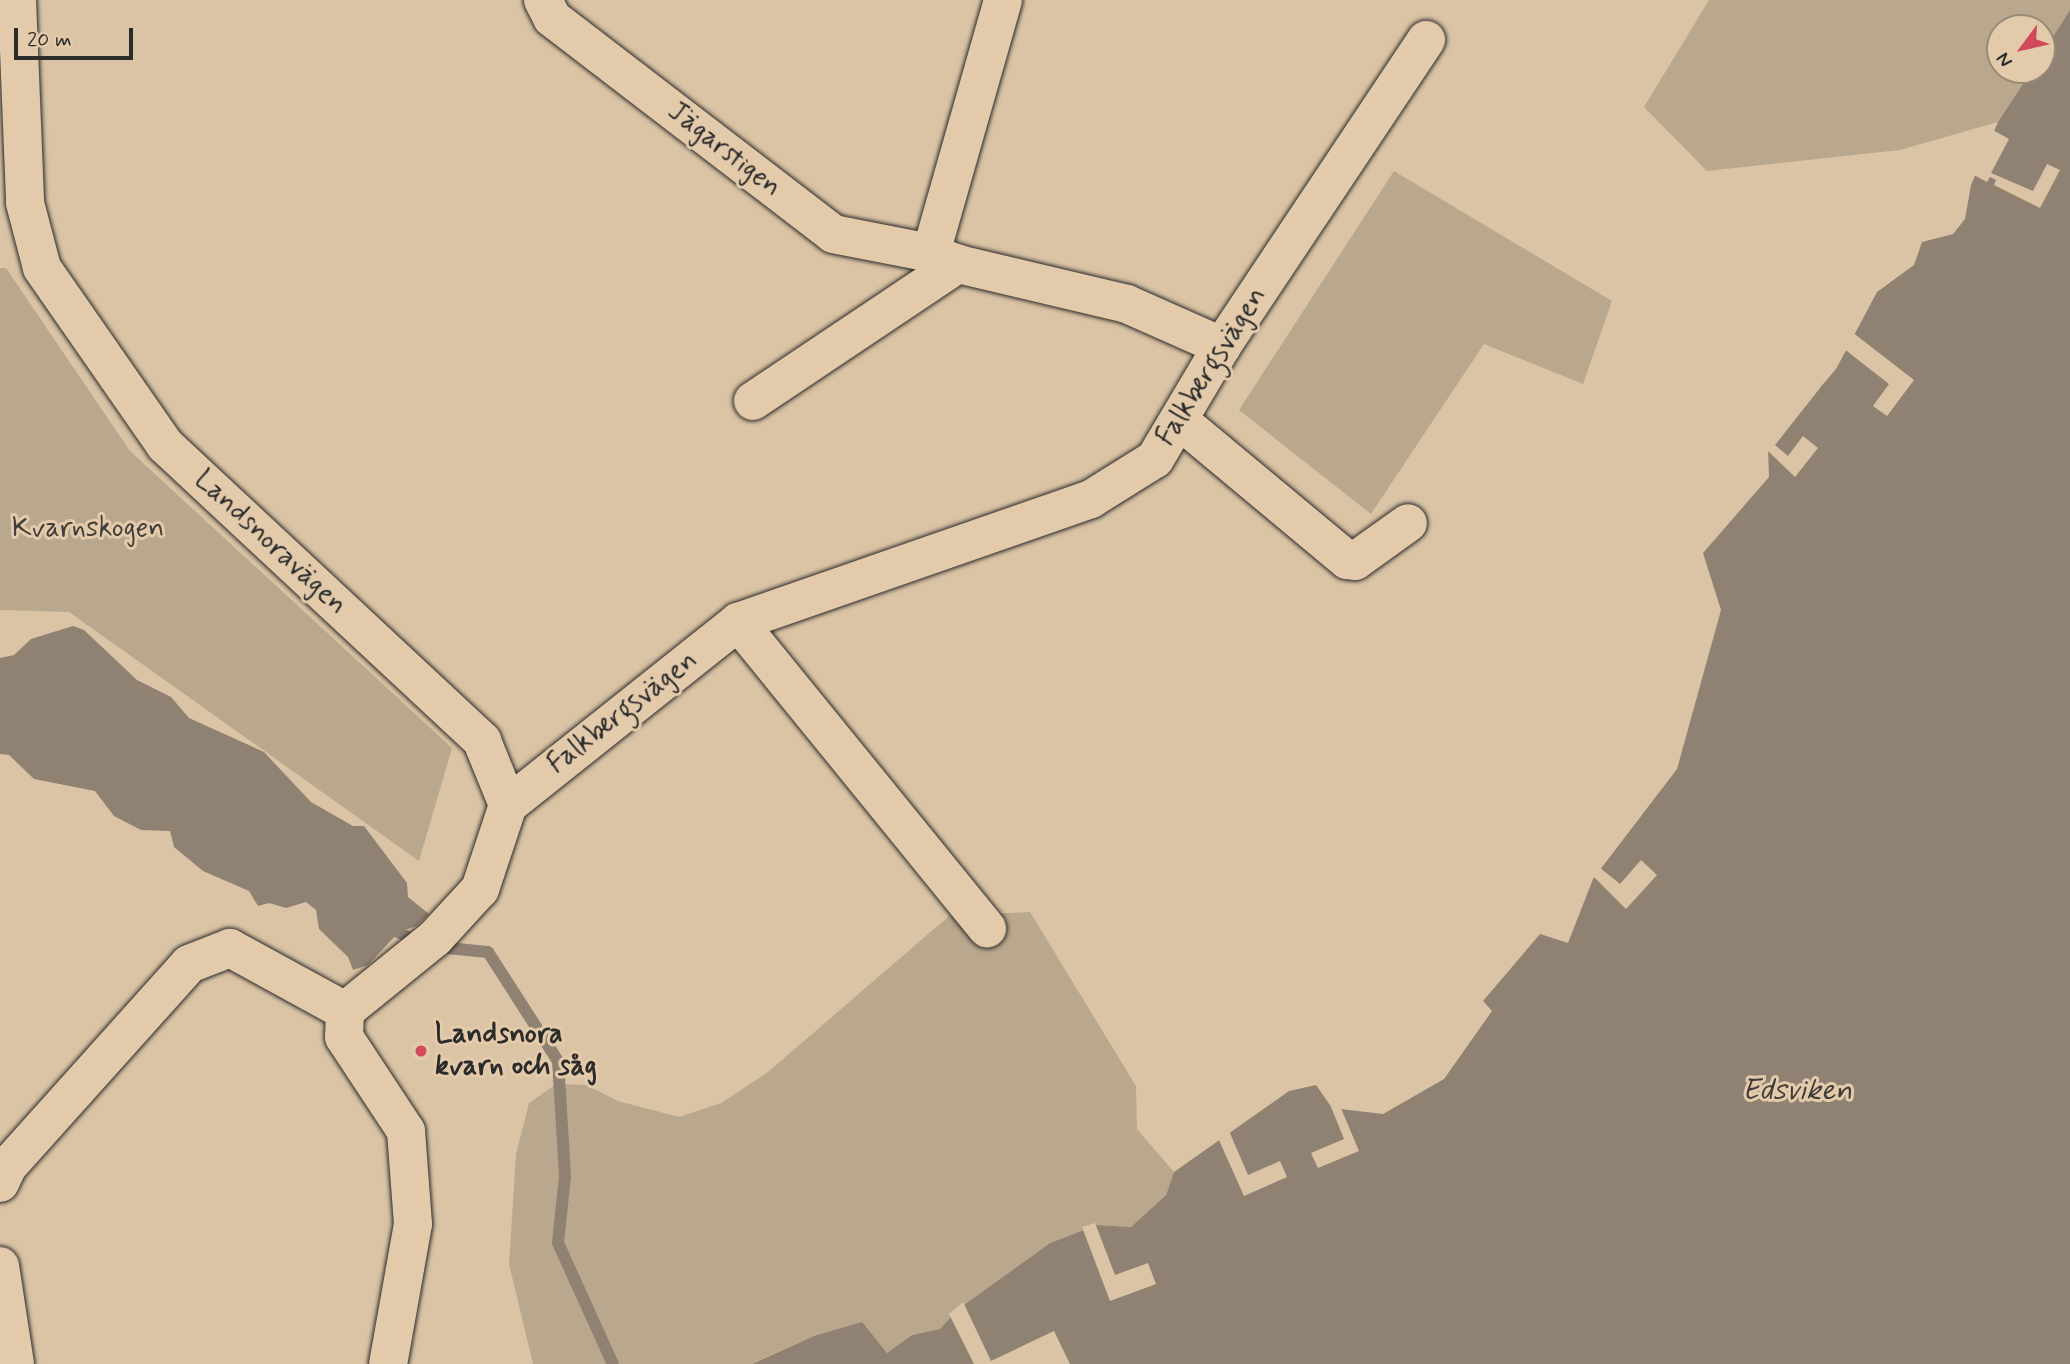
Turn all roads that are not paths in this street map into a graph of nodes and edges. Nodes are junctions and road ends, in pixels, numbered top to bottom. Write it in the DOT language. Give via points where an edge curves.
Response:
graph roads {
  1 [pos="17,0"];
  2 [pos="543,0"];
  3 [pos="1003,0"];
  4 [pos="1426,40"];
  5 [pos="944,258"];
  6 [pos="1222,346"];
  7 [pos="753,401"];
  8 [pos="1179,419"];
  9 [pos="1408,523"];
  10 [pos="738,622"];
  11 [pos="508,805"];
  12 [pos="987,928"];
  13 [pos="345,1011"];
  14 [pos="0,1183"];
  15 [pos="0,1266"];
  16 [pos="15,1364"];
  17 [pos="388,1364"];
  1 -- 11 [label="street, Landsnoravägen" via="25,203 42,268 165,445 482,741"];
  2 -- 5 [label="street, Jägarstigen" via="552,18 833,234"];
  3 -- 5 [label="street"];
  4 -- 6 [label="street, Falkbergsvägen"];
  5 -- 6 [label="street, Jägarstigen" via="1127,304"];
  5 -- 7 [label="street"];
  6 -- 8 [label="street, Falkbergsvägen"];
  8 -- 9 [label="street" via="1347,560 1355,561"];
  8 -- 10 [label="street, Falkbergsvägen" via="1155,459 1091,499"];
  10 -- 11 [label="street, Falkbergsvägen"];
  10 -- 12 [label="street"];
  11 -- 13 [label="street" via="480,889 435,938"];
  13 -- 14 [label="street" via="230,948 189,964 17,1156"];
  13 -- 17 [label="street" via="344,1037 407,1131 412,1224"];
  15 -- 16 [label="street"];
}
